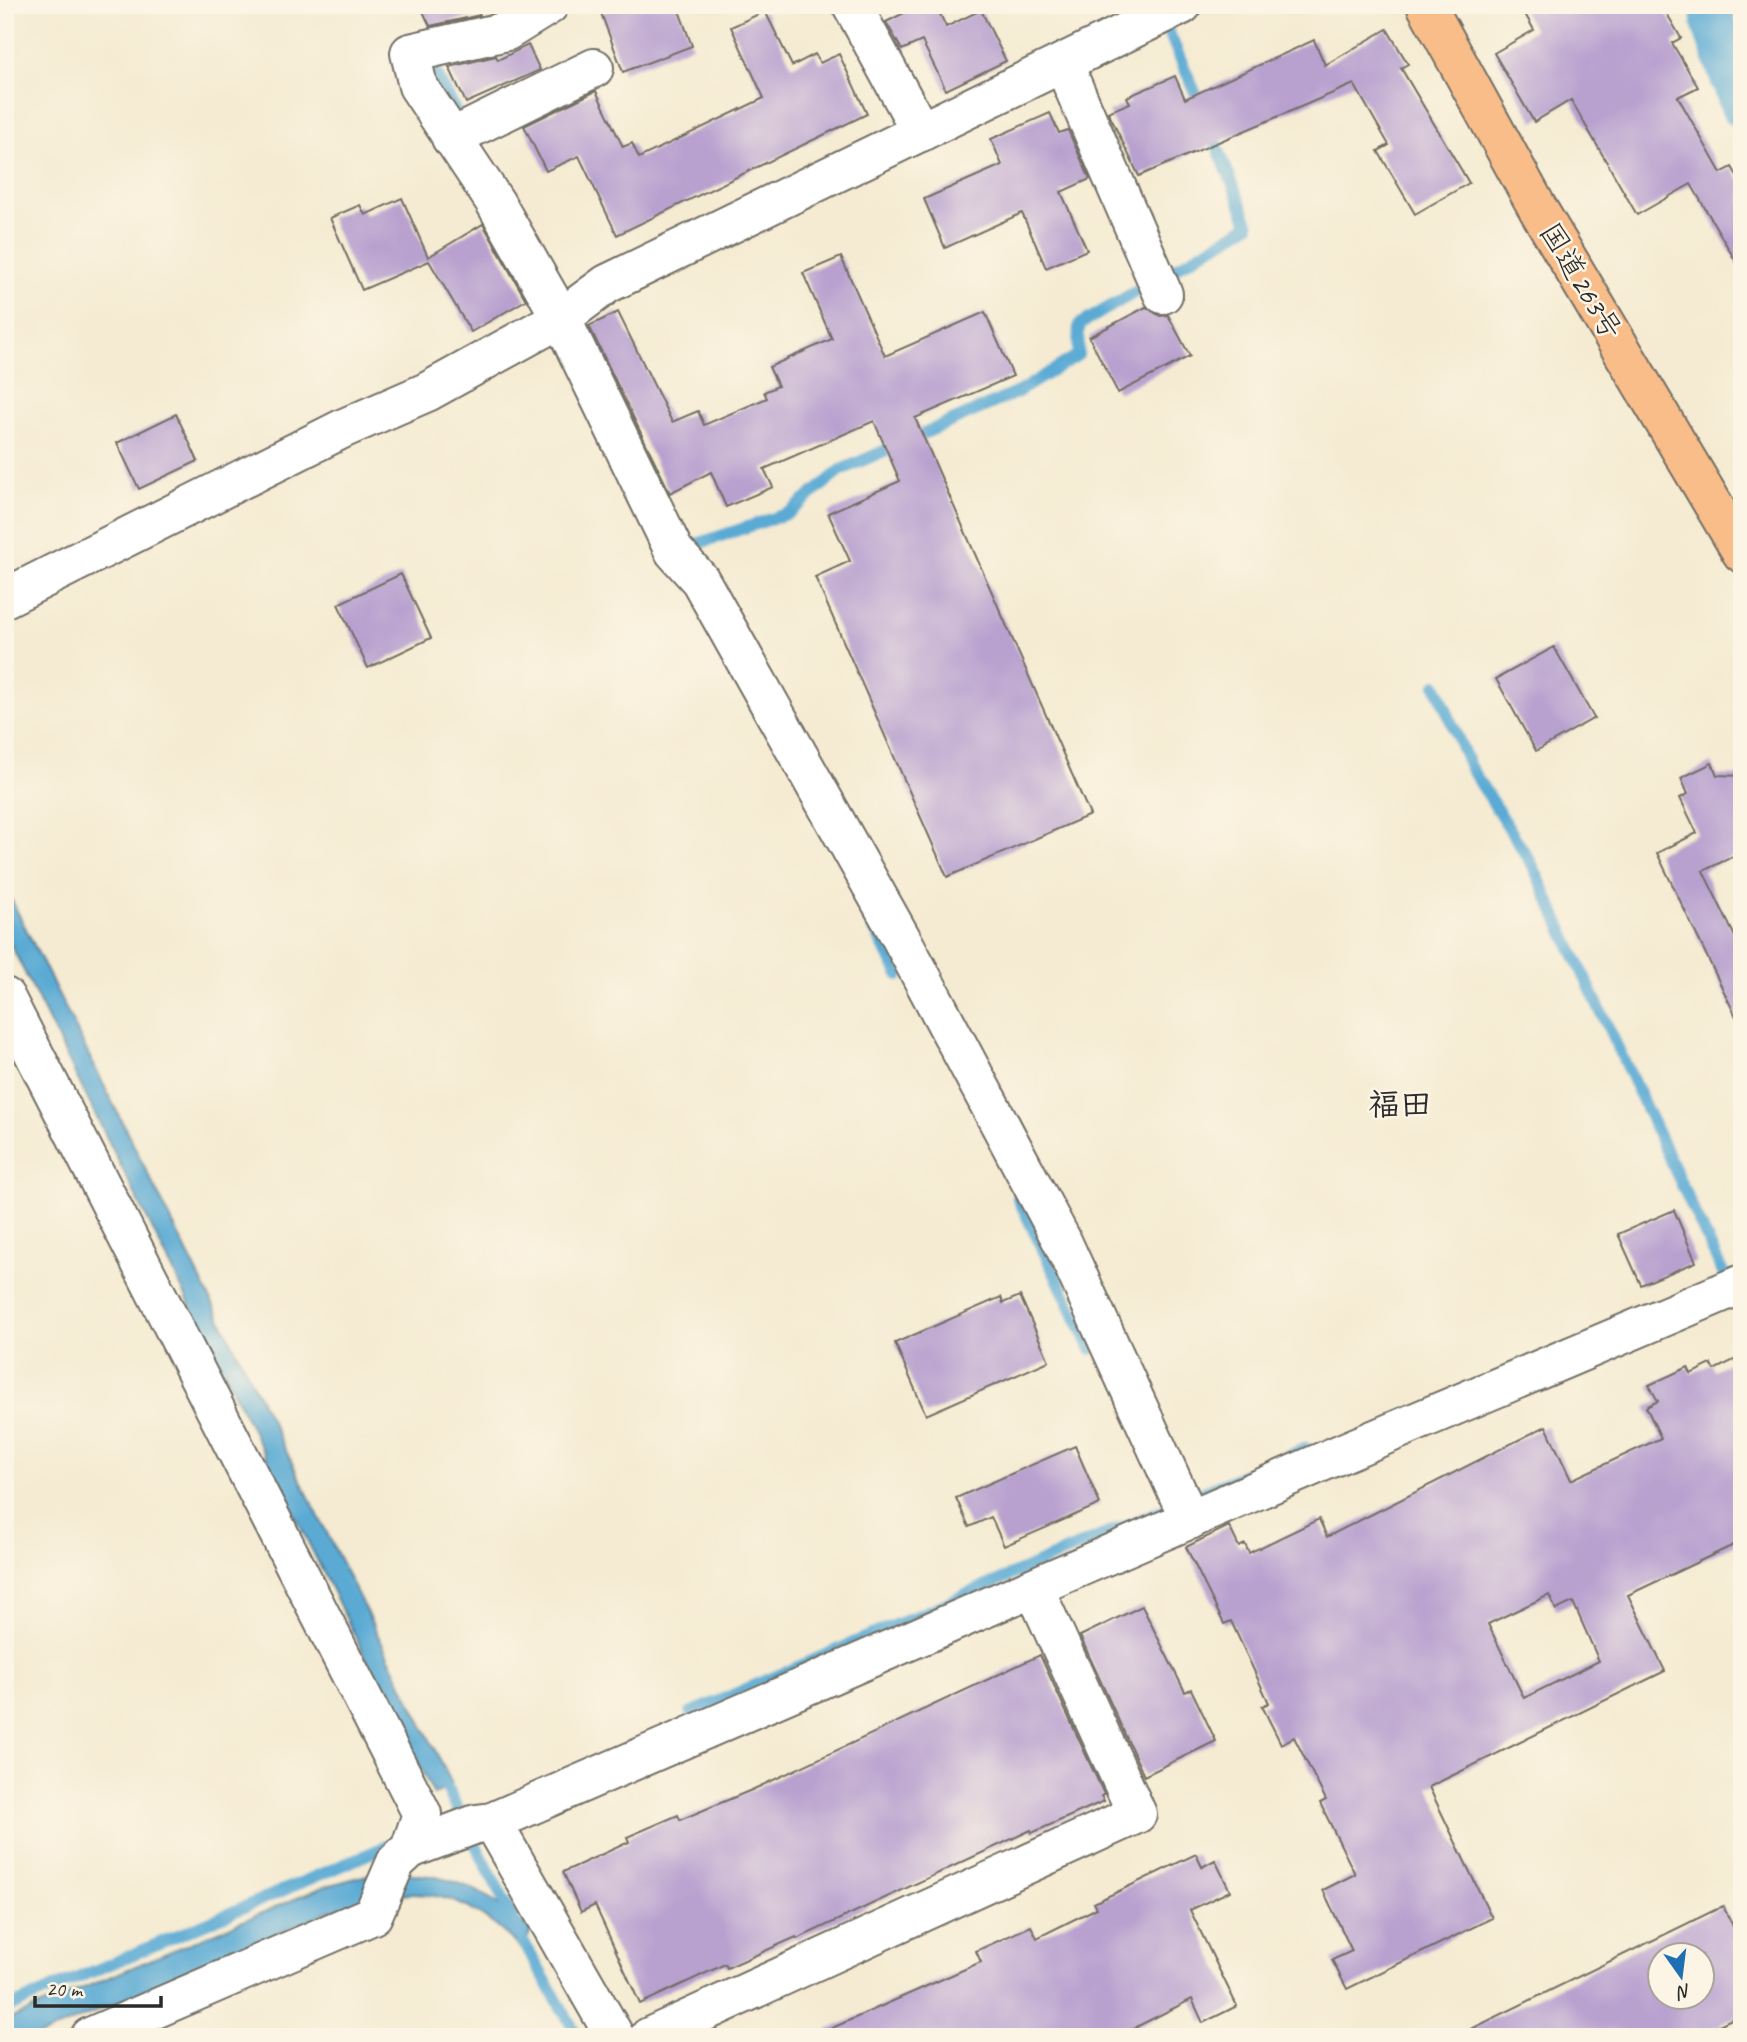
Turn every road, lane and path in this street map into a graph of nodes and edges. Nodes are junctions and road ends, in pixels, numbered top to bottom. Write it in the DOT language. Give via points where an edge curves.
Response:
graph roads {
  1 [pos="549,5"];
  2 [pos="852,5"];
  3 [pos="1426,5"];
  4 [pos="1169,12"];
  5 [pos="1063,63"];
  6 [pos="594,68"];
  7 [pos="914,120"];
  8 [pos="463,132"];
  9 [pos="1157,281"];
  10 [pos="561,318"];
  11 [pos="1742,552"];
  12 [pos="5,598"];
  13 [pos="5,997"];
  14 [pos="1742,1284"];
  15 [pos="1182,1504"];
  16 [pos="1034,1588"];
  17 [pos="473,1826"];
  18 [pos="403,1855"];
  19 [pos="90,2037"];
  20 [pos="615,2037"];
  21 [pos="649,2037"];
  1 -- 8 [label="street" via="497,33 410,53 418,86"];
  2 -- 7 [label="street"];
  3 -- 11 [label="highway, 国道263号" via="1538,209"];
  4 -- 5 [label="street"];
  5 -- 7 [label="street"];
  5 -- 9 [label="street"];
  6 -- 8 [label="street"];
  7 -- 10 [label="street" via="607,284"];
  8 -- 10 [label="street" via="495,202"];
  10 -- 12 [label="street" via="428,393 344,428"];
  10 -- 15 [label="street" via="674,551 699,580 901,938 1062,1241"];
  13 -- 18 [label="street" via="422,1814"];
  14 -- 15 [label="street"];
  15 -- 16 [label="street"];
  16 -- 17 [label="street"];
  16 -- 21 [label="street" via="1138,1814"];
  17 -- 18 [label="street"];
  17 -- 20 [label="street"];
  18 -- 19 [label="street" via="373,1915"];
}
